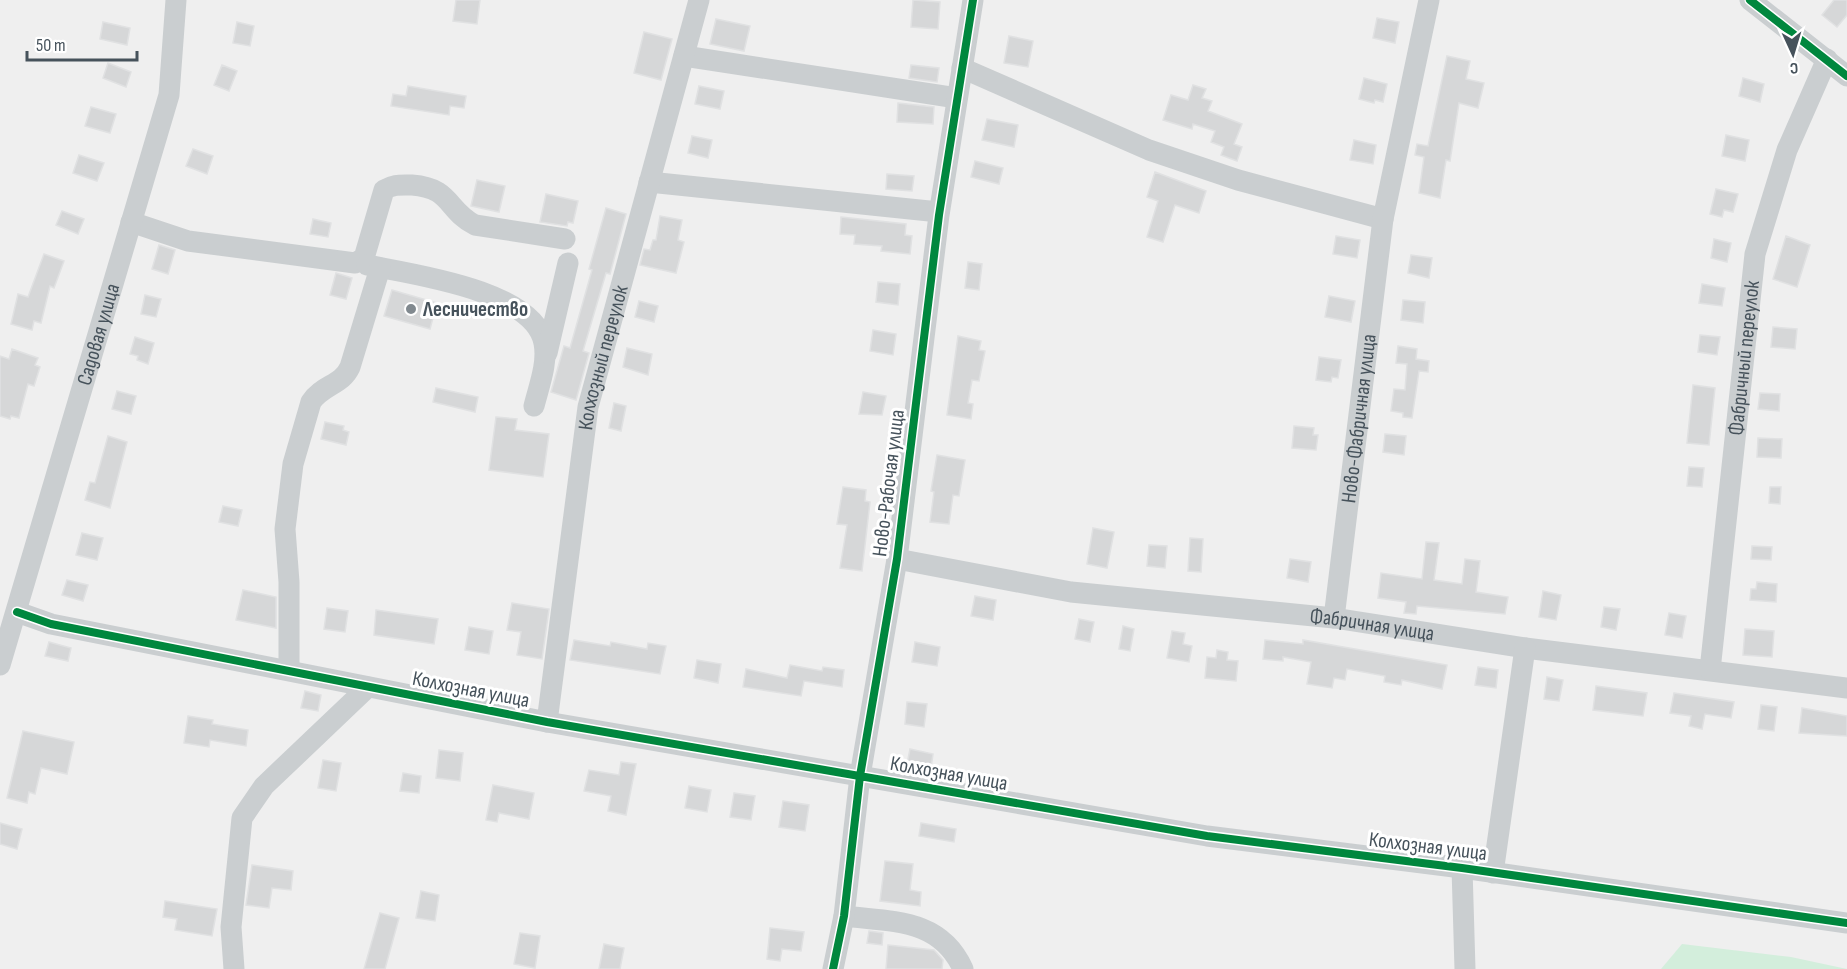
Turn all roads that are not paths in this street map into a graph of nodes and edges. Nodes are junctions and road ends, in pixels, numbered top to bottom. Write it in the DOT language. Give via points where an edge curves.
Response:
graph roads {
  1 [pos="176,0"];
  2 [pos="699,0"];
  3 [pos="973,0"];
  4 [pos="1429,0"];
  5 [pos="1750,0"];
  6 [pos="684,56"];
  7 [pos="1827,59"];
  8 [pos="962,68"];
  9 [pos="1847,76"];
  10 [pos="957,98"];
  11 [pos="649,182"];
  12 [pos="939,212"];
  13 [pos="1383,219"];
  14 [pos="131,222"];
  15 [pos="565,239"];
  16 [pos="355,263"];
  17 [pos="568,263"];
  18 [pos="380,268"];
  19 [pos="545,360"];
  20 [pos="534,406"];
  21 [pos="897,559"];
  22 [pos="16,612"];
  23 [pos="1334,618"];
  24 [pos="4,641"];
  25 [pos="1525,648"];
  26 [pos="0,666"];
  27 [pos="289,670"];
  28 [pos="1710,670"];
  29 [pos="368,687"];
  30 [pos="1847,688"];
  31 [pos="547,722"];
  32 [pos="860,776"];
  33 [pos="1461,868"];
  34 [pos="1493,873"];
  35 [pos="844,916"];
  36 [pos="1847,923"];
  37 [pos="234,969"];
  38 [pos="833,969"];
  39 [pos="963,969"];
  40 [pos="1466,969"];
  1 -- 14 [label="street, Садовая улица" via="169,95"];
  2 -- 6 [label="street, Колхозный переулок"];
  3 -- 8 [label="street, Ново-Рабочая улица"];
  4 -- 13 [label="street, Ново-Фабричная улица"];
  5 -- 7 [label="street"];
  6 -- 10 [label="street"];
  6 -- 11 [label="street, Колхозный переулок"];
  7 -- 9 [label="street"];
  7 -- 28 [label="street, Фабричный переулок" via="1787,150 1755,254"];
  8 -- 10 [label="street, Ново-Рабочая улица"];
  8 -- 13 [label="street" via="1149,150 1238,180"];
  10 -- 12 [label="street, Ново-Рабочая улица"];
  11 -- 12 [label="street"];
  11 -- 31 [label="street, Колхозный переулок" via="588,408"];
  12 -- 21 [label="street, Ново-Рабочая улица"];
  13 -- 23 [label="street, Ново-Фабричная улица"];
  14 -- 16 [label="street" via="188,241"];
  14 -- 22 [label="street, Садовая улица"];
  15 -- 16 [label="street" via="475,225 430,187 394,184 384,190 364,258"];
  16 -- 18 [label="street"];
  17 -- 19 [label="street"];
  18 -- 19 [label="street" via="468,287 520,310 538,327"];
  18 -- 27 [label="street" via="350,367 346,376 317,393 311,402 293,464 285,529"];
  19 -- 20 [label="street"];
  21 -- 23 [label="street, Фабричная улица" via="1071,592"];
  21 -- 32 [label="street, Ново-Рабочая улица"];
  22 -- 24 [label="street, Садовая улица"];
  22 -- 27 [label="street, Колхозная улица" via="51,624"];
  23 -- 25 [label="street, Фабричная улица"];
  24 -- 26 [label="street, Садовая улица"];
  25 -- 28 [label="street, Фабричная улица"];
  25 -- 34 [label="street"];
  27 -- 29 [label="street, Колхозная улица"];
  28 -- 30 [label="street, Фабричная улица"];
  29 -- 31 [label="street, Колхозная улица"];
  29 -- 37 [label="street" via="264,786 242,819 231,927"];
  31 -- 32 [label="street, Колхозная улица"];
  32 -- 33 [label="street, Колхозная улица" via="1207,836"];
  32 -- 35 [label="street, Ново-Рабочая улица"];
  33 -- 34 [label="street, Колхозная улица"];
  33 -- 40 [label="street"];
  34 -- 36 [label="street, Колхозная улица"];
  35 -- 38 [label="street, Ново-Рабочая улица"];
  35 -- 39 [label="street" via="927,929 946,944"];
}
